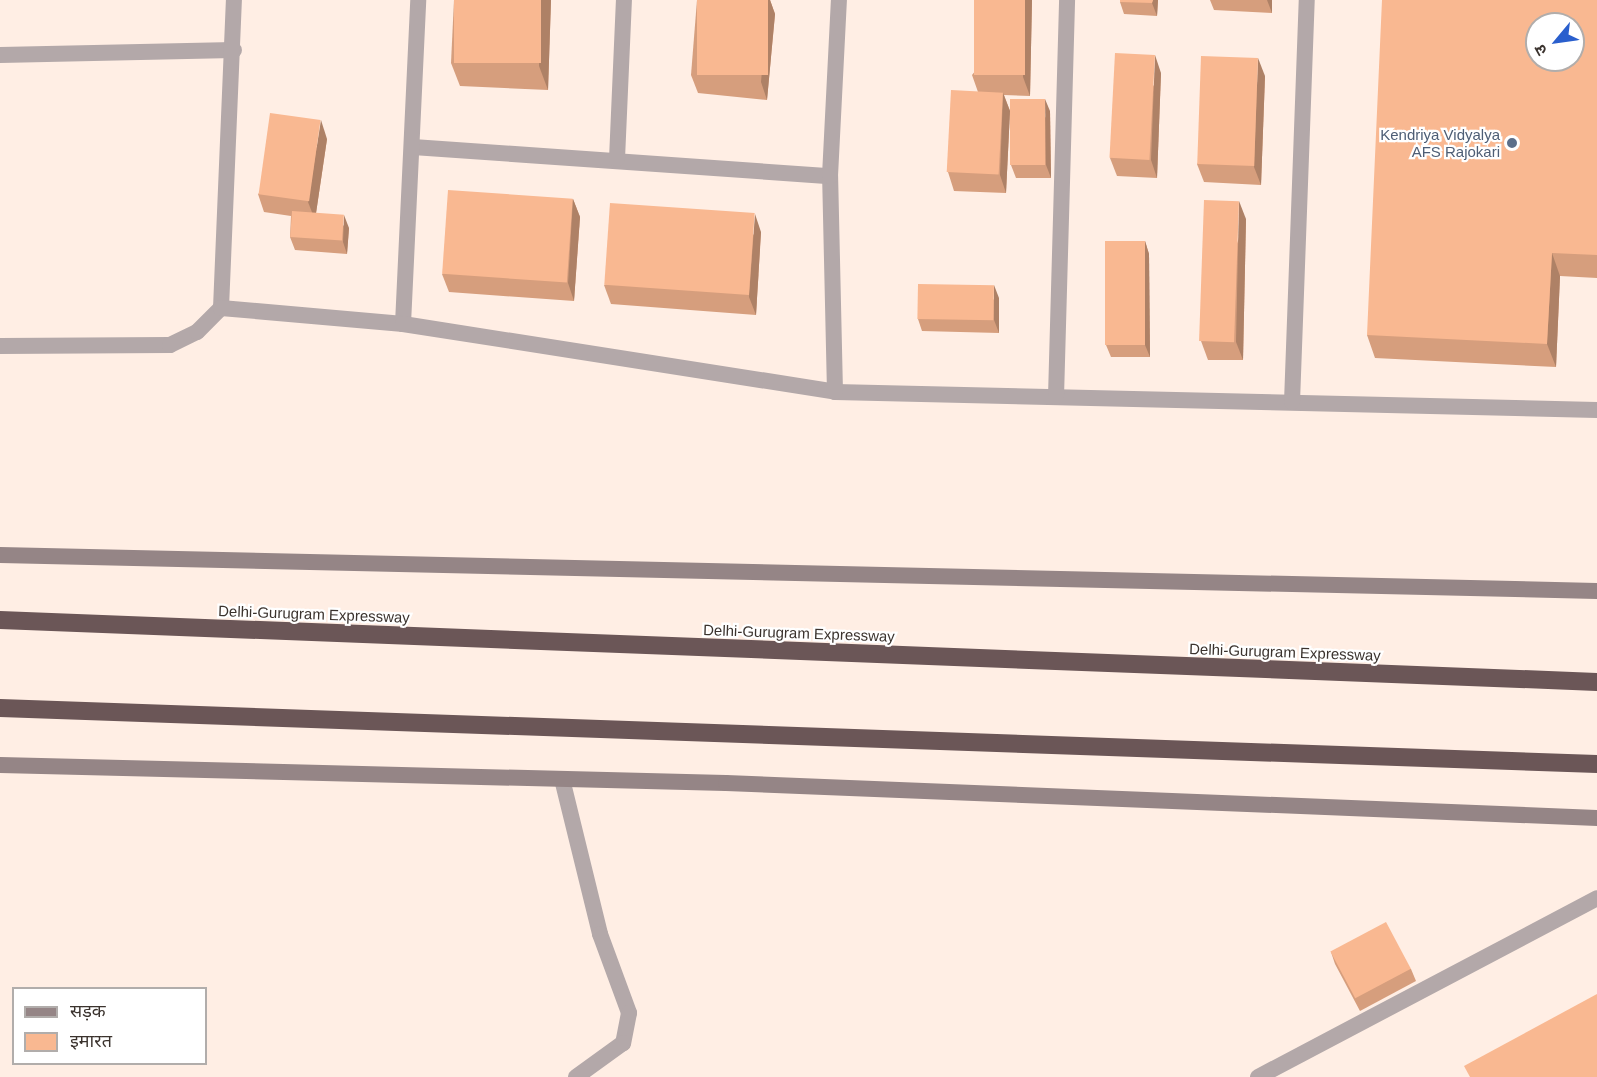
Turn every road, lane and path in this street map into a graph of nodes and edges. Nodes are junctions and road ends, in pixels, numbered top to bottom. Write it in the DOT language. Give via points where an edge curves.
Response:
graph roads {
  1 [pos="234,0"];
  2 [pos="418,0"];
  3 [pos="624,0"];
  4 [pos="839,0"];
  5 [pos="1067,0"];
  6 [pos="1307,0"];
  7 [pos="234,50"];
  8 [pos="0,55"];
  9 [pos="413,147"];
  10 [pos="617,159"];
  11 [pos="830,176"];
  12 [pos="221,308"];
  13 [pos="403,324"];
  14 [pos="0,346"];
  15 [pos="835,392"];
  16 [pos="1056,396"];
  17 [pos="1292,402"];
  18 [pos="1597,410"];
  19 [pos="0,555"];
  20 [pos="1597,591"];
  21 [pos="0,620"];
  22 [pos="1597,682"];
  23 [pos="0,708"];
  24 [pos="1597,764"];
  25 [pos="0,765"];
  26 [pos="562,779"];
  27 [pos="1597,818"];
  28 [pos="1597,898"];
  29 [pos="576,1077"];
  30 [pos="1258,1077"];
  1 -- 7 [label="street"];
  2 -- 9 [label="street"];
  3 -- 10 [label="street"];
  4 -- 11 [label="street"];
  5 -- 16 [label="street"];
  6 -- 17 [label="street"];
  7 -- 8 [label="street"];
  7 -- 12 [label="street"];
  9 -- 10 [label="street"];
  9 -- 13 [label="street"];
  10 -- 11 [label="street"];
  11 -- 15 [label="street"];
  12 -- 13 [label="street"];
  12 -- 14 [label="street" via="197,332 170,345"];
  13 -- 15 [label="street"];
  15 -- 16 [label="street"];
  16 -- 17 [label="street"];
  17 -- 18 [label="street"];
  19 -- 20 [label="main road"];
  21 -- 22 [label="highway, Delhi-Gurugram Expressway"];
  23 -- 24 [label="highway"];
  25 -- 26 [label="main road"];
  26 -- 27 [label="main road" via="1271,801"];
  26 -- 29 [label="street" via="600,934 628,1013 623,1043"];
  28 -- 30 [label="street"];
}
